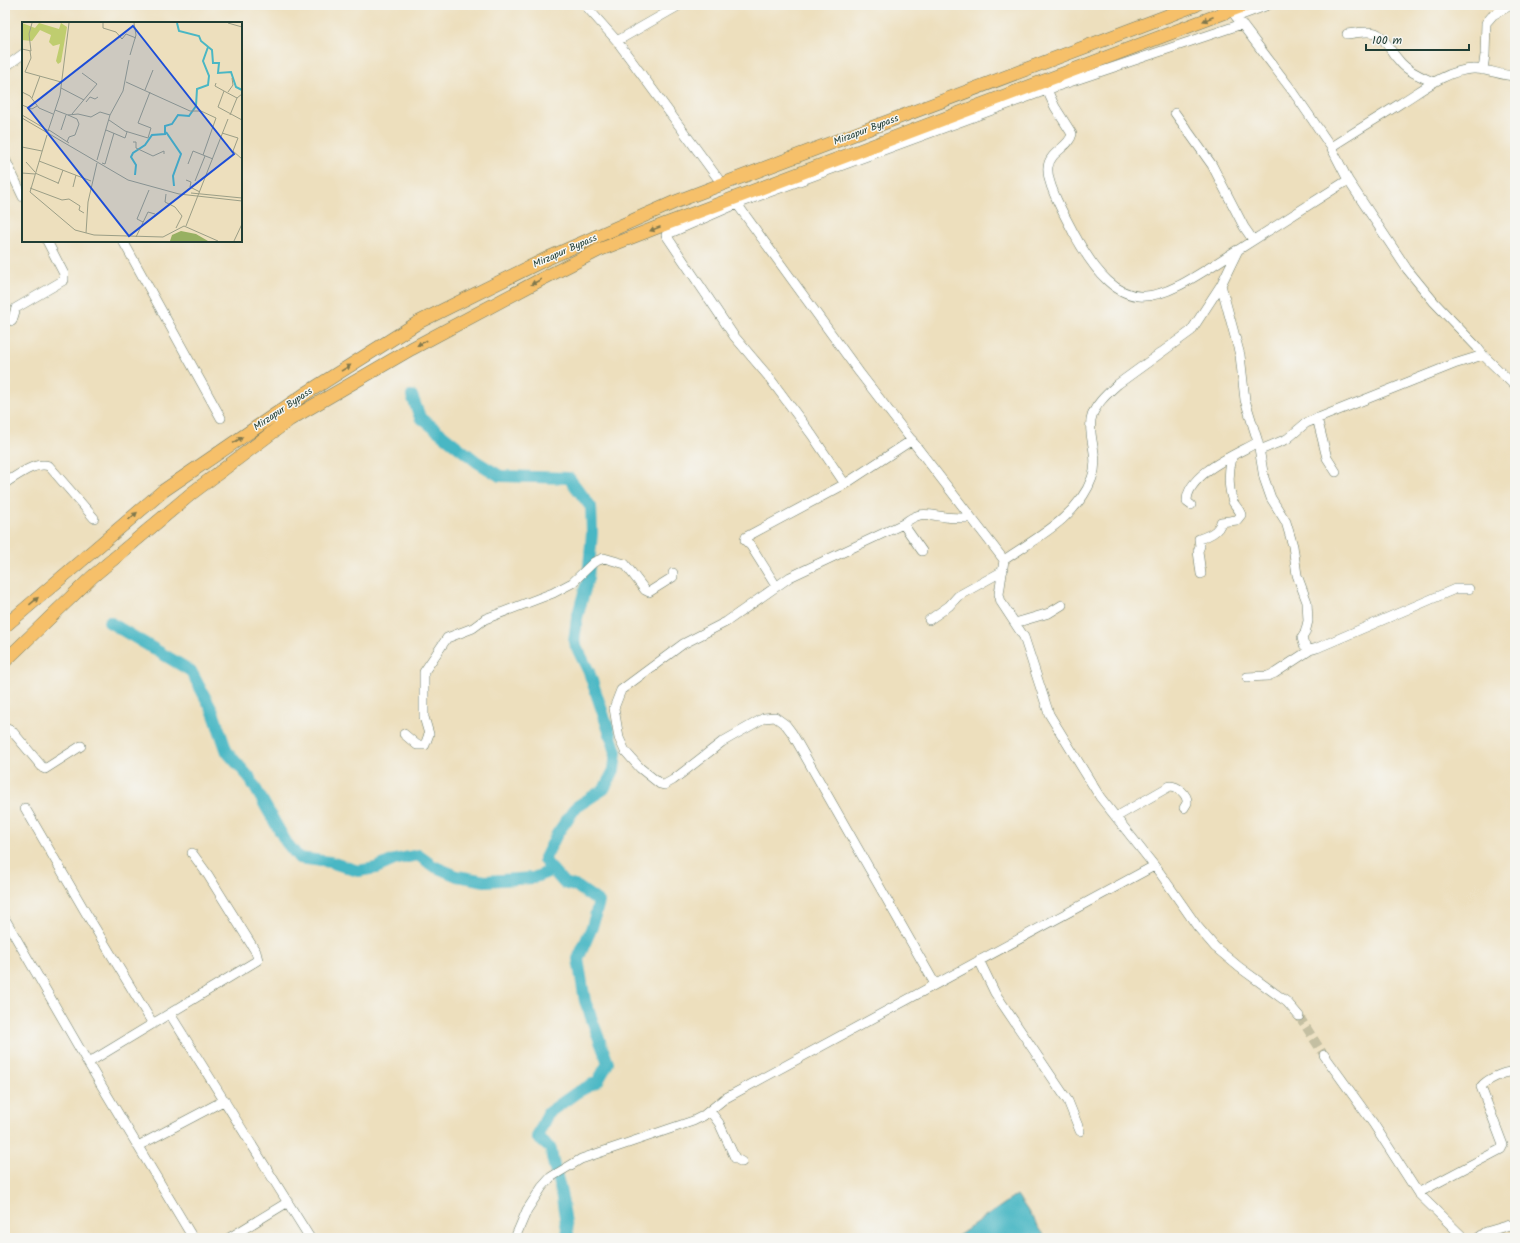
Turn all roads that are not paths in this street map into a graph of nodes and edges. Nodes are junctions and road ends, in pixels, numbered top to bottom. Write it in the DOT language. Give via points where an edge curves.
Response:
graph roads {
  1 [pos="585,5"];
  2 [pos="680,5"];
  3 [pos="1196,5"];
  4 [pos="1245,5"];
  5 [pos="1268,5"];
  6 [pos="1511,5"];
  7 [pos="1238,18"];
  8 [pos="1347,34"];
  9 [pos="617,41"];
  10 [pos="22,55"];
  11 [pos="5,67"];
  12 [pos="1483,70"];
  13 [pos="1515,76"];
  14 [pos="1440,79"];
  15 [pos="1047,90"];
  16 [pos="1175,113"];
  17 [pos="1331,147"];
  18 [pos="5,159"];
  19 [pos="1348,180"];
  20 [pos="722,184"];
  21 [pos="22,192"];
  22 [pos="737,204"];
  23 [pos="1253,240"];
  24 [pos="48,242"];
  25 [pos="124,242"];
  26 [pos="1238,250"];
  27 [pos="1221,285"];
  28 [pos="12,321"];
  29 [pos="1483,355"];
  30 [pos="1515,386"];
  31 [pos="221,418"];
  32 [pos="1317,418"];
  33 [pos="912,440"];
  34 [pos="1259,446"];
  35 [pos="1232,458"];
  36 [pos="1336,472"];
  37 [pos="5,484"];
  38 [pos="845,484"];
  39 [pos="1191,505"];
  40 [pos="94,518"];
  41 [pos="971,518"];
  42 [pos="903,524"];
  43 [pos="922,551"];
  44 [pos="1004,560"];
  45 [pos="1003,571"];
  46 [pos="673,573"];
  47 [pos="1201,574"];
  48 [pos="776,586"];
  49 [pos="1470,589"];
  50 [pos="1062,605"];
  51 [pos="929,620"];
  52 [pos="1015,623"];
  53 [pos="5,626"];
  54 [pos="1310,650"];
  55 [pos="5,661"];
  56 [pos="1247,677"];
  57 [pos="5,730"];
  58 [pos="404,734"];
  59 [pos="81,746"];
  60 [pos="25,808"];
  61 [pos="1184,808"];
  62 [pos="1116,818"];
  63 [pos="192,853"];
  64 [pos="1154,866"];
  65 [pos="5,919"];
  66 [pos="979,960"];
  67 [pos="935,984"];
  68 [pos="170,1014"];
  69 [pos="1299,1016"];
  70 [pos="153,1024"];
  71 [pos="1324,1056"];
  72 [pos="88,1063"];
  73 [pos="1515,1075"];
  74 [pos="224,1100"];
  75 [pos="710,1111"];
  76 [pos="1080,1131"];
  77 [pos="138,1146"];
  78 [pos="742,1162"];
  79 [pos="1418,1193"];
  80 [pos="288,1202"];
  81 [pos="1510,1225"];
  82 [pos="193,1238"];
  83 [pos="229,1238"];
  84 [pos="310,1238"];
  85 [pos="515,1238"];
  86 [pos="1464,1238"];
  87 [pos="1478,1238"];
  1 -- 9 [label="street"];
  2 -- 9 [label="street"];
  3 -- 20 [label="highway, Mirzapur Bypass"];
  4 -- 55 [label="highway, one-way" via="599,250 540,280 411,349 289,420 192,493 92,577"];
  5 -- 7 [label="street"];
  6 -- 12 [label="street" via="1493,14 1486,23"];
  7 -- 15 [label="street"];
  7 -- 17 [label="street" via="1294,92"];
  8 -- 14 [label="street" via="1367,30 1379,33 1406,68"];
  9 -- 20 [label="street"];
  10 -- 11 [label="street"];
  12 -- 13 [label="street"];
  12 -- 14 [label="street" via="1465,70"];
  14 -- 17 [label="street" via="1426,85"];
  15 -- 22 [label="street"];
  15 -- 26 [label="street" via="1072,134 1068,142 1051,159 1048,170 1051,185 1077,239 1092,264 1106,280 1117,288 1138,296 1162,294 1185,283"];
  16 -- 23 [label="street" via="1212,165"];
  17 -- 19 [label="street"];
  18 -- 21 [label="street"];
  19 -- 23 [label="street"];
  19 -- 29 [label="street" via="1407,269"];
  53 -- 20 [label="highway, Mirzapur Bypass, one-way" via="163,491 305,394 419,322 548,258"];
  22 -- 33 [label="street" via="859,372"];
  22 -- 38 [label="street" via="666,235 734,336 803,423"];
  23 -- 26 [label="street"];
  24 -- 28 [label="street" via="64,274 64,280 16,308"];
  25 -- 31 [label="street"];
  26 -- 27 [label="street"];
  27 -- 34 [label="street" via="1240,355 1248,412"];
  27 -- 44 [label="street" via="1191,331 1114,388 1094,412 1091,426 1095,451 1092,477 1072,511"];
  29 -- 30 [label="street"];
  29 -- 32 [label="street"];
  32 -- 34 [label="street" via="1300,426 1287,439"];
  32 -- 36 [label="street" via="1327,458"];
  33 -- 38 [label="street"];
  33 -- 41 [label="street"];
  34 -- 35 [label="street"];
  34 -- 54 [label="street" via="1267,489 1286,522 1294,546 1297,575 1307,602 1308,613 1302,642"];
  35 -- 39 [label="street" via="1199,477 1188,491 1187,502"];
  35 -- 47 [label="street" via="1229,470 1230,488 1234,504 1241,516 1237,520 1221,522 1215,531 1199,539"];
  37 -- 40 [label="street" via="32,468 40,465 49,466"];
  38 -- 48 [label="street" via="746,537 745,540"];
  41 -- 42 [label="street" via="925,513"];
  41 -- 44 [label="street"];
  42 -- 43 [label="street"];
  42 -- 48 [label="street"];
  44 -- 45 [label="street"];
  45 -- 51 [label="street" via="958,596"];
  45 -- 52 [label="street" via="1000,602"];
  46 -- 58 [label="street" via="673,577 649,592 641,586 625,564 604,558 594,562 572,583 553,593 485,619 473,628 447,638 424,672 424,717 429,734 425,745 417,745"];
  48 -- 67 [label="street" via="726,622 683,644 621,690 614,708 619,738 625,751 640,768 660,784 664,784 674,780 722,742 764,718 775,717 781,720 792,733"];
  49 -- 54 [label="street" via="1455,589"];
  50 -- 52 [label="street" via="1049,613"];
  52 -- 62 [label="street" via="1024,637 1049,714 1100,797"];
  54 -- 56 [label="street" via="1275,673"];
  57 -- 59 [label="street" via="12,731 45,769"];
  60 -- 70 [label="street"];
  61 -- 62 [label="street" via="1187,803 1185,796 1178,788 1170,786"];
  62 -- 64 [label="street"];
  63 -- 68 [label="street" via="258,958 254,963"];
  64 -- 66 [label="street"];
  64 -- 69 [label="street" via="1215,947 1287,1002"];
  65 -- 72 [label="street"];
  66 -- 67 [label="street"];
  66 -- 76 [label="street" via="995,993 1068,1101"];
  67 -- 75 [label="street" via="724,1099"];
  68 -- 70 [label="street"];
  68 -- 74 [label="street"];
  70 -- 72 [label="street"];
  71 -- 79 [label="street" via="1373,1123"];
  72 -- 77 [label="street"];
  73 -- 79 [label="street" via="1506,1072 1481,1087 1503,1145 1501,1149"];
  74 -- 77 [label="street"];
  74 -- 80 [label="street"];
  75 -- 78 [label="street" via="719,1123 735,1158"];
  75 -- 85 [label="street" via="694,1121 582,1159 559,1171 542,1187 527,1210"];
  77 -- 82 [label="street"];
  79 -- 86 [label="street"];
  80 -- 83 [label="street"];
  80 -- 84 [label="street"];
  81 -- 87 [label="street" via="1486,1232"];
}
